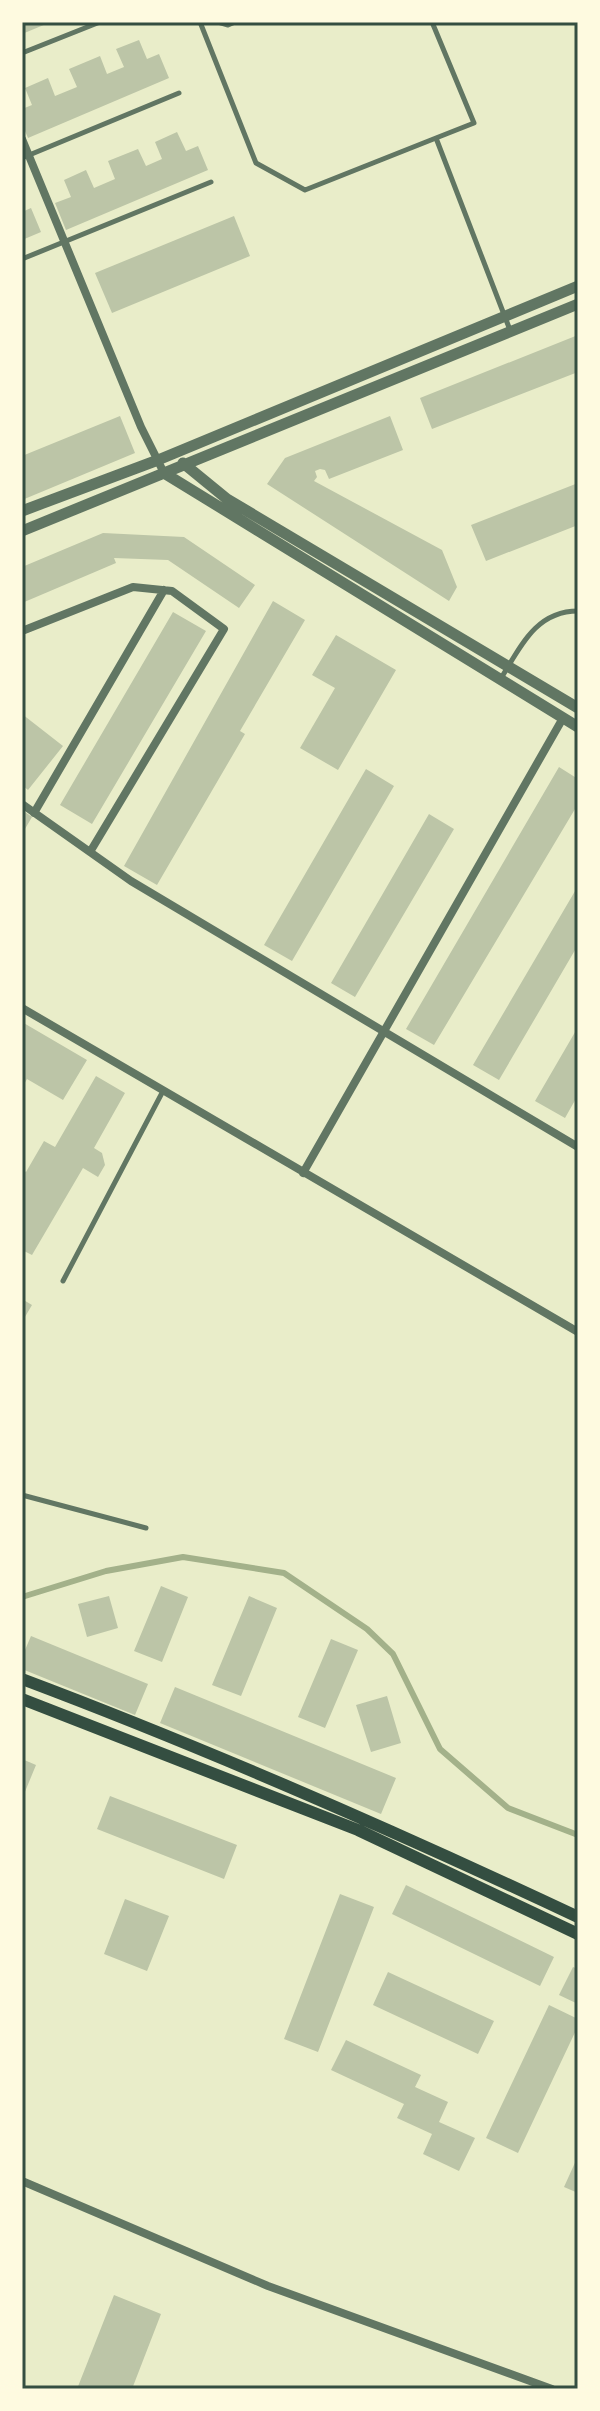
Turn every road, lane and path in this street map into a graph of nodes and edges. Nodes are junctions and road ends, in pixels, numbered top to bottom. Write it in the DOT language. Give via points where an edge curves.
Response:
graph roads {
  1 [pos="100,22"];
  2 [pos="200,22"];
  3 [pos="218,22"];
  4 [pos="235,22"];
  5 [pos="432,22"];
  6 [pos="22,53"];
  7 [pos="179,93"];
  8 [pos="436,138"];
  9 [pos="22,139"];
  10 [pos="25,157"];
  11 [pos="211,182"];
  12 [pos="64,242"];
  13 [pos="22,259"];
  14 [pos="578,286"];
  15 [pos="578,304"];
  16 [pos="504,315"];
  17 [pos="511,331"];
  18 [pos="176,453"];
  19 [pos="158,460"];
  20 [pos="185,465"];
  21 [pos="164,473"];
  22 [pos="22,511"];
  23 [pos="22,531"];
  24 [pos="164,590"];
  25 [pos="578,611"];
  26 [pos="22,631"];
  27 [pos="509,666"];
  28 [pos="500,680"];
  29 [pos="578,708"];
  30 [pos="563,718"];
  31 [pos="578,727"];
  32 [pos="22,804"];
  33 [pos="34,813"];
  34 [pos="90,852"];
  35 [pos="22,1008"];
  36 [pos="383,1033"];
  37 [pos="163,1091"];
  38 [pos="578,1147"];
  39 [pos="303,1173"];
  40 [pos="63,1281"];
  41 [pos="578,1332"];
  42 [pos="22,1495"];
  43 [pos="146,1528"];
  44 [pos="22,1679"];
  45 [pos="22,1699"];
  46 [pos="578,1917"];
  47 [pos="578,1934"];
  48 [pos="22,2181"];
  49 [pos="552,2389"];
  1 -- 6 [label="lane"];
  2 -- 8 [label="lane" via="256,163 305,190"];
  3 -- 4 [label="lane"];
  5 -- 8 [label="lane" via="474,123"];
  7 -- 10 [label="lane"];
  8 -- 16 [label="lane"];
  9 -- 10 [label="street"];
  10 -- 12 [label="street"];
  11 -- 12 [label="lane"];
  12 -- 13 [label="lane"];
  12 -- 19 [label="street"];
  14 -- 16 [label="street"];
  15 -- 17 [label="street"];
  16 -- 17 [label="lane"];
  16 -- 18 [label="street"];
  17 -- 20 [label="street"];
  18 -- 19 [label="street"];
  18 -- 20 [label="street"];
  19 -- 21 [label="street"];
  19 -- 22 [label="street"];
  20 -- 21 [label="street"];
  20 -- 27 [label="street" via="227,499"];
  21 -- 23 [label="street"];
  21 -- 28 [label="street"];
  24 -- 26 [label="street" via="133,587"];
  24 -- 33 [label="street"];
  24 -- 34 [label="street" via="224,629"];
  25 -- 27 [label="lane" via="545,619"];
  27 -- 28 [label="lane"];
  27 -- 29 [label="street"];
  28 -- 30 [label="street"];
  30 -- 31 [label="street"];
  30 -- 36 [label="street"];
  32 -- 33 [label="street"];
  33 -- 34 [label="street"];
  34 -- 36 [label="street"];
  35 -- 37 [label="street"];
  36 -- 38 [label="street"];
  36 -- 39 [label="street"];
  37 -- 39 [label="street"];
  37 -- 40 [label="lane"];
  39 -- 41 [label="street"];
  42 -- 43 [label="lane"];
  44 -- 46 [label="main road" via="208,1750"];
  45 -- 47 [label="main road" via="358,1830"];
  48 -- 49 [label="street" via="268,2286"];
}
